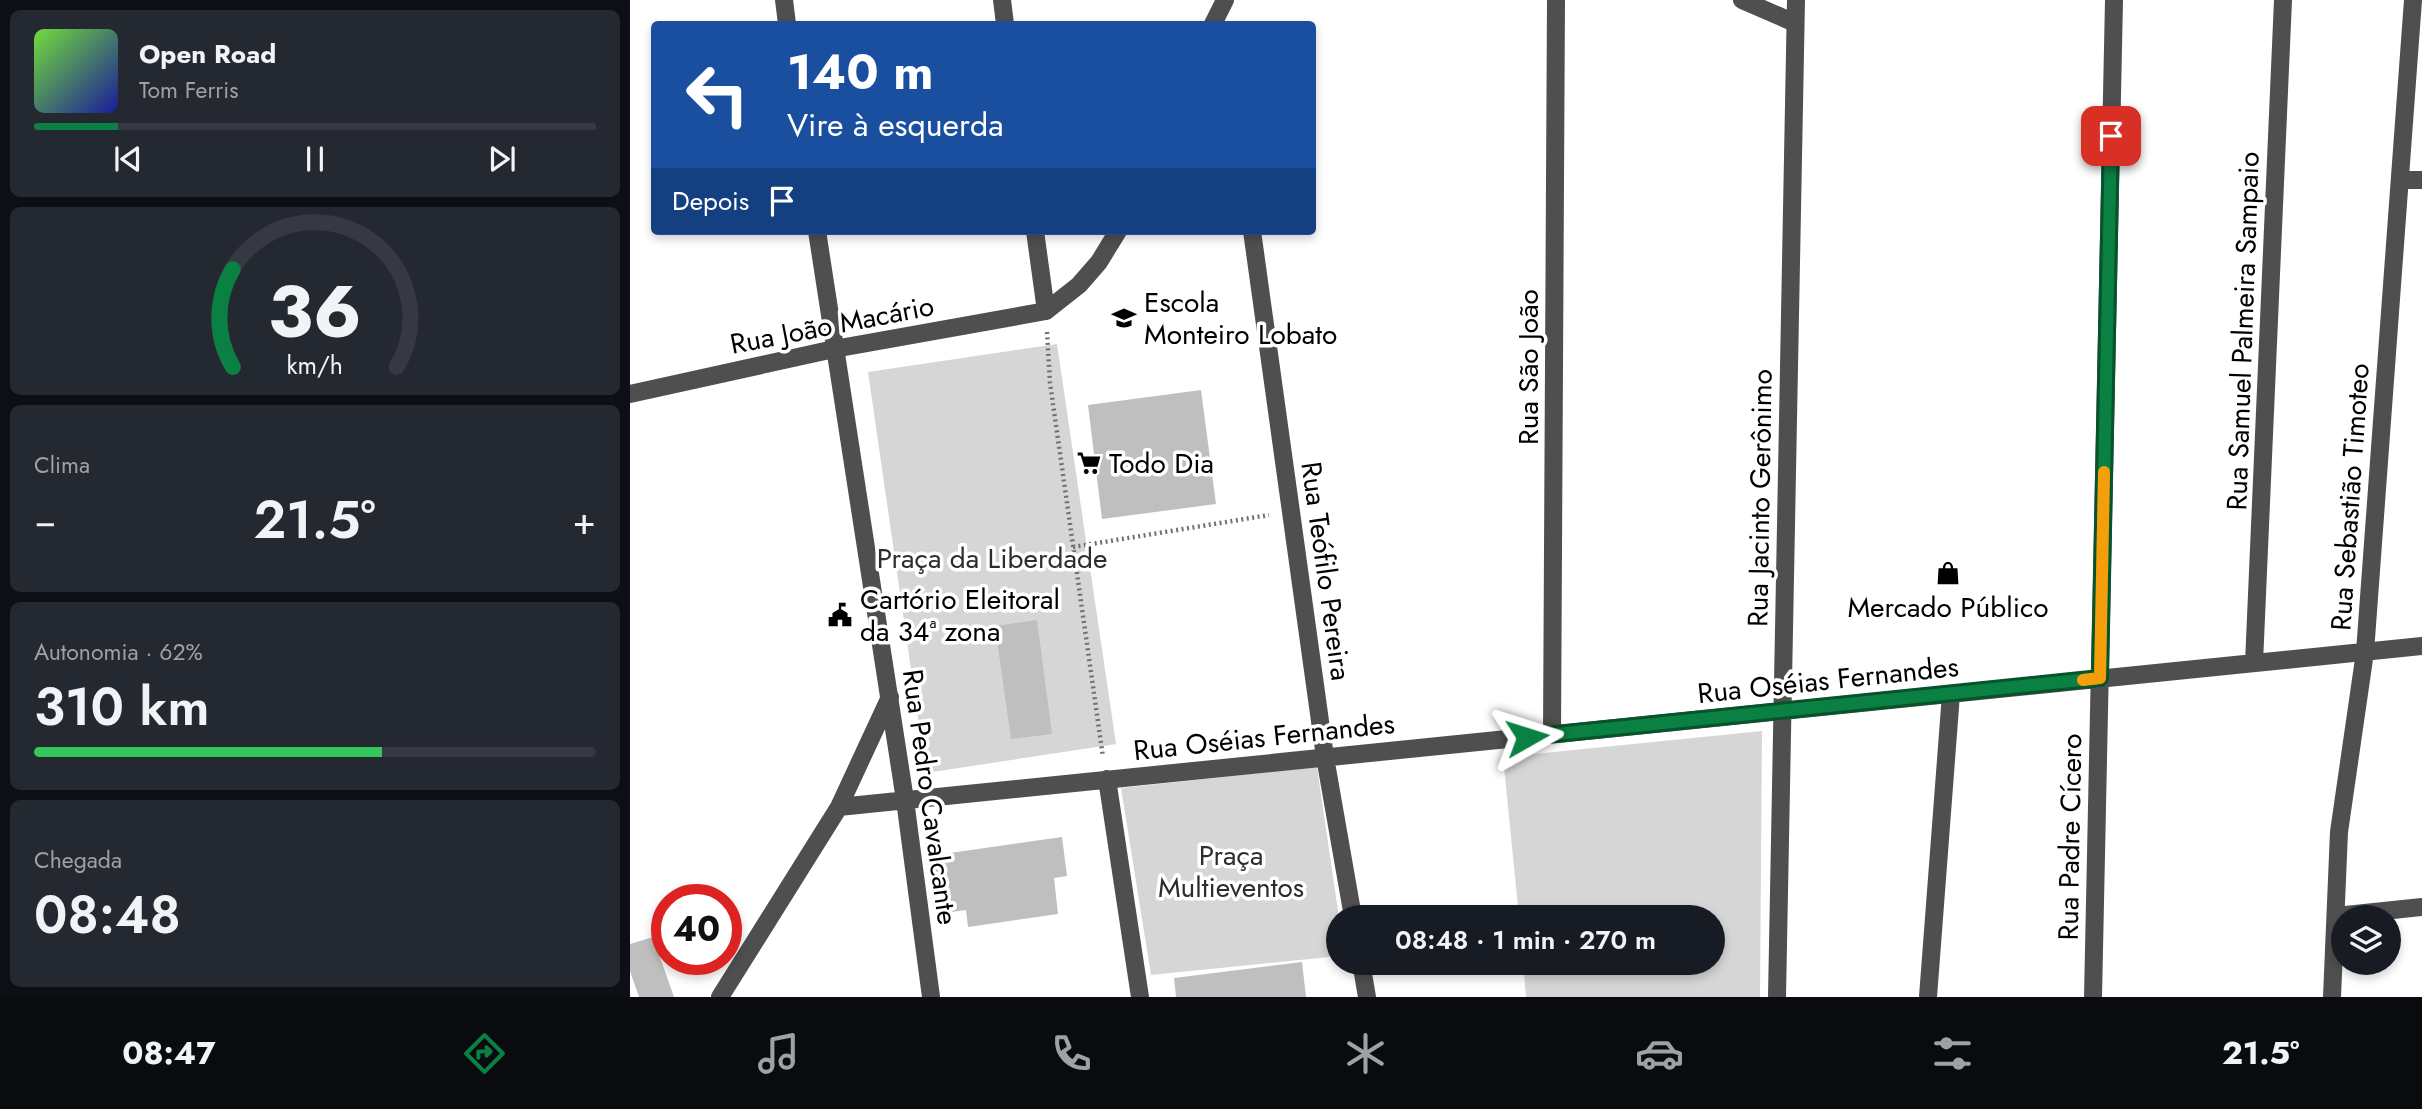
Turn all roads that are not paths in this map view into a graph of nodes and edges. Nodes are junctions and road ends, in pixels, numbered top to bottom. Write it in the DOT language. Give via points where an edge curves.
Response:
graph roads {
  1 [pos="784,0"];
  2 [pos="1002,0"];
  3 [pos="1556,0"];
  4 [pos="1742,0"];
  5 [pos="1796,0"];
  6 [pos="2114,0"];
  7 [pos="2283,0"];
  8 [pos="2413,0"];
  9 [pos="787,21"];
  10 [pos="1005,21"];
  11 [pos="1795,23"];
  12 [pos="2400,180"];
  13 [pos="2422,180"];
  14 [pos="818,235"];
  15 [pos="1036,235"];
  16 [pos="1116,235"];
  17 [pos="1253,235"];
  18 [pos="1046,310"];
  19 [pos="834,349"];
  20 [pos="630,394"];
  21 [pos="2422,646"];
  22 [pos="2365,652"];
  23 [pos="2254,663"];
  24 [pos="2100,678"];
  25 [pos="1951,694"];
  26 [pos="890,697"];
  27 [pos="1782,711"];
  28 [pos="1552,734"];
  29 [pos="1325,757"];
  30 [pos="1107,779"];
  31 [pos="905,800"];
  32 [pos="839,807"];
  33 [pos="1351,905"];
  34 [pos="2336,905"];
  35 [pos="2422,907"];
  36 [pos="2401,909"];
  37 [pos="1363,975"];
  38 [pos="2333,975"];
  39 [pos="720,997"];
  40 [pos="931,997"];
  41 [pos="1140,997"];
  42 [pos="1367,997"];
  43 [pos="1777,997"];
  44 [pos="1928,997"];
  45 [pos="2093,997"];
  46 [pos="2332,997"];
  1 -- 9 [label="street"];
  2 -- 10 [label="street"];
  3 -- 28 [label="street, Rua São João"];
  4 -- 11 [label="street"];
  5 -- 11 [label="street, Rua Jacinto Gerônimo"];
  6 -- 24 [label="street, Rua Padre Cícero"];
  7 -- 23 [label="street, Rua Samuel Palmeira Sampaio"];
  8 -- 12 [label="street, Rua Sebastião Timoteo"];
  11 -- 27 [label="street, Rua Jacinto Gerônimo"];
  12 -- 13 [label="street"];
  12 -- 22 [label="street, Rua Sebastião Timoteo"];
  14 -- 19 [label="street, Rua Pedro Cavalcante"];
  15 -- 18 [label="street"];
  16 -- 18 [label="street" via="1079,285"];
  17 -- 29 [label="street, Rua Teófilo Pereira"];
  18 -- 19 [label="street, Rua João Macário"];
  19 -- 20 [label="street, Rua João Macário"];
  19 -- 26 [label="street, Rua Pedro Cavalcante"];
  21 -- 22 [label="street, Rua Oséias Fernandes"];
  22 -- 23 [label="street, Rua Oséias Fernandes"];
  22 -- 34 [label="street, Rua Sebastião Timoteo" via="2339,832"];
  23 -- 24 [label="street, Rua Oséias Fernandes"];
  24 -- 25 [label="street, Rua Oséias Fernandes"];
  24 -- 45 [label="street, Rua Padre Cícero"];
  25 -- 27 [label="street, Rua Oséias Fernandes"];
  25 -- 44 [label="street"];
  26 -- 31 [label="street, Rua Pedro Cavalcante"];
  26 -- 32 [label="street"];
  27 -- 28 [label="street, Rua Oséias Fernandes"];
  27 -- 43 [label="street, Rua Jacinto Gerônimo"];
  28 -- 29 [label="street, Rua Oséias Fernandes"];
  29 -- 30 [label="street, Rua Oséias Fernandes"];
  29 -- 33 [label="street, Rua Teófilo Pereira"];
  30 -- 31 [label="street, Rua Oséias Fernandes"];
  30 -- 41 [label="street"];
  31 -- 32 [label="street, Rua Oséias Fernandes"];
  31 -- 40 [label="street, Rua Pedro Cavalcante"];
  32 -- 39 [label="street"];
  35 -- 36 [label="street"];
  37 -- 42 [label="street"];
  38 -- 46 [label="street, Rua Sebastião Timoteo"];
}
